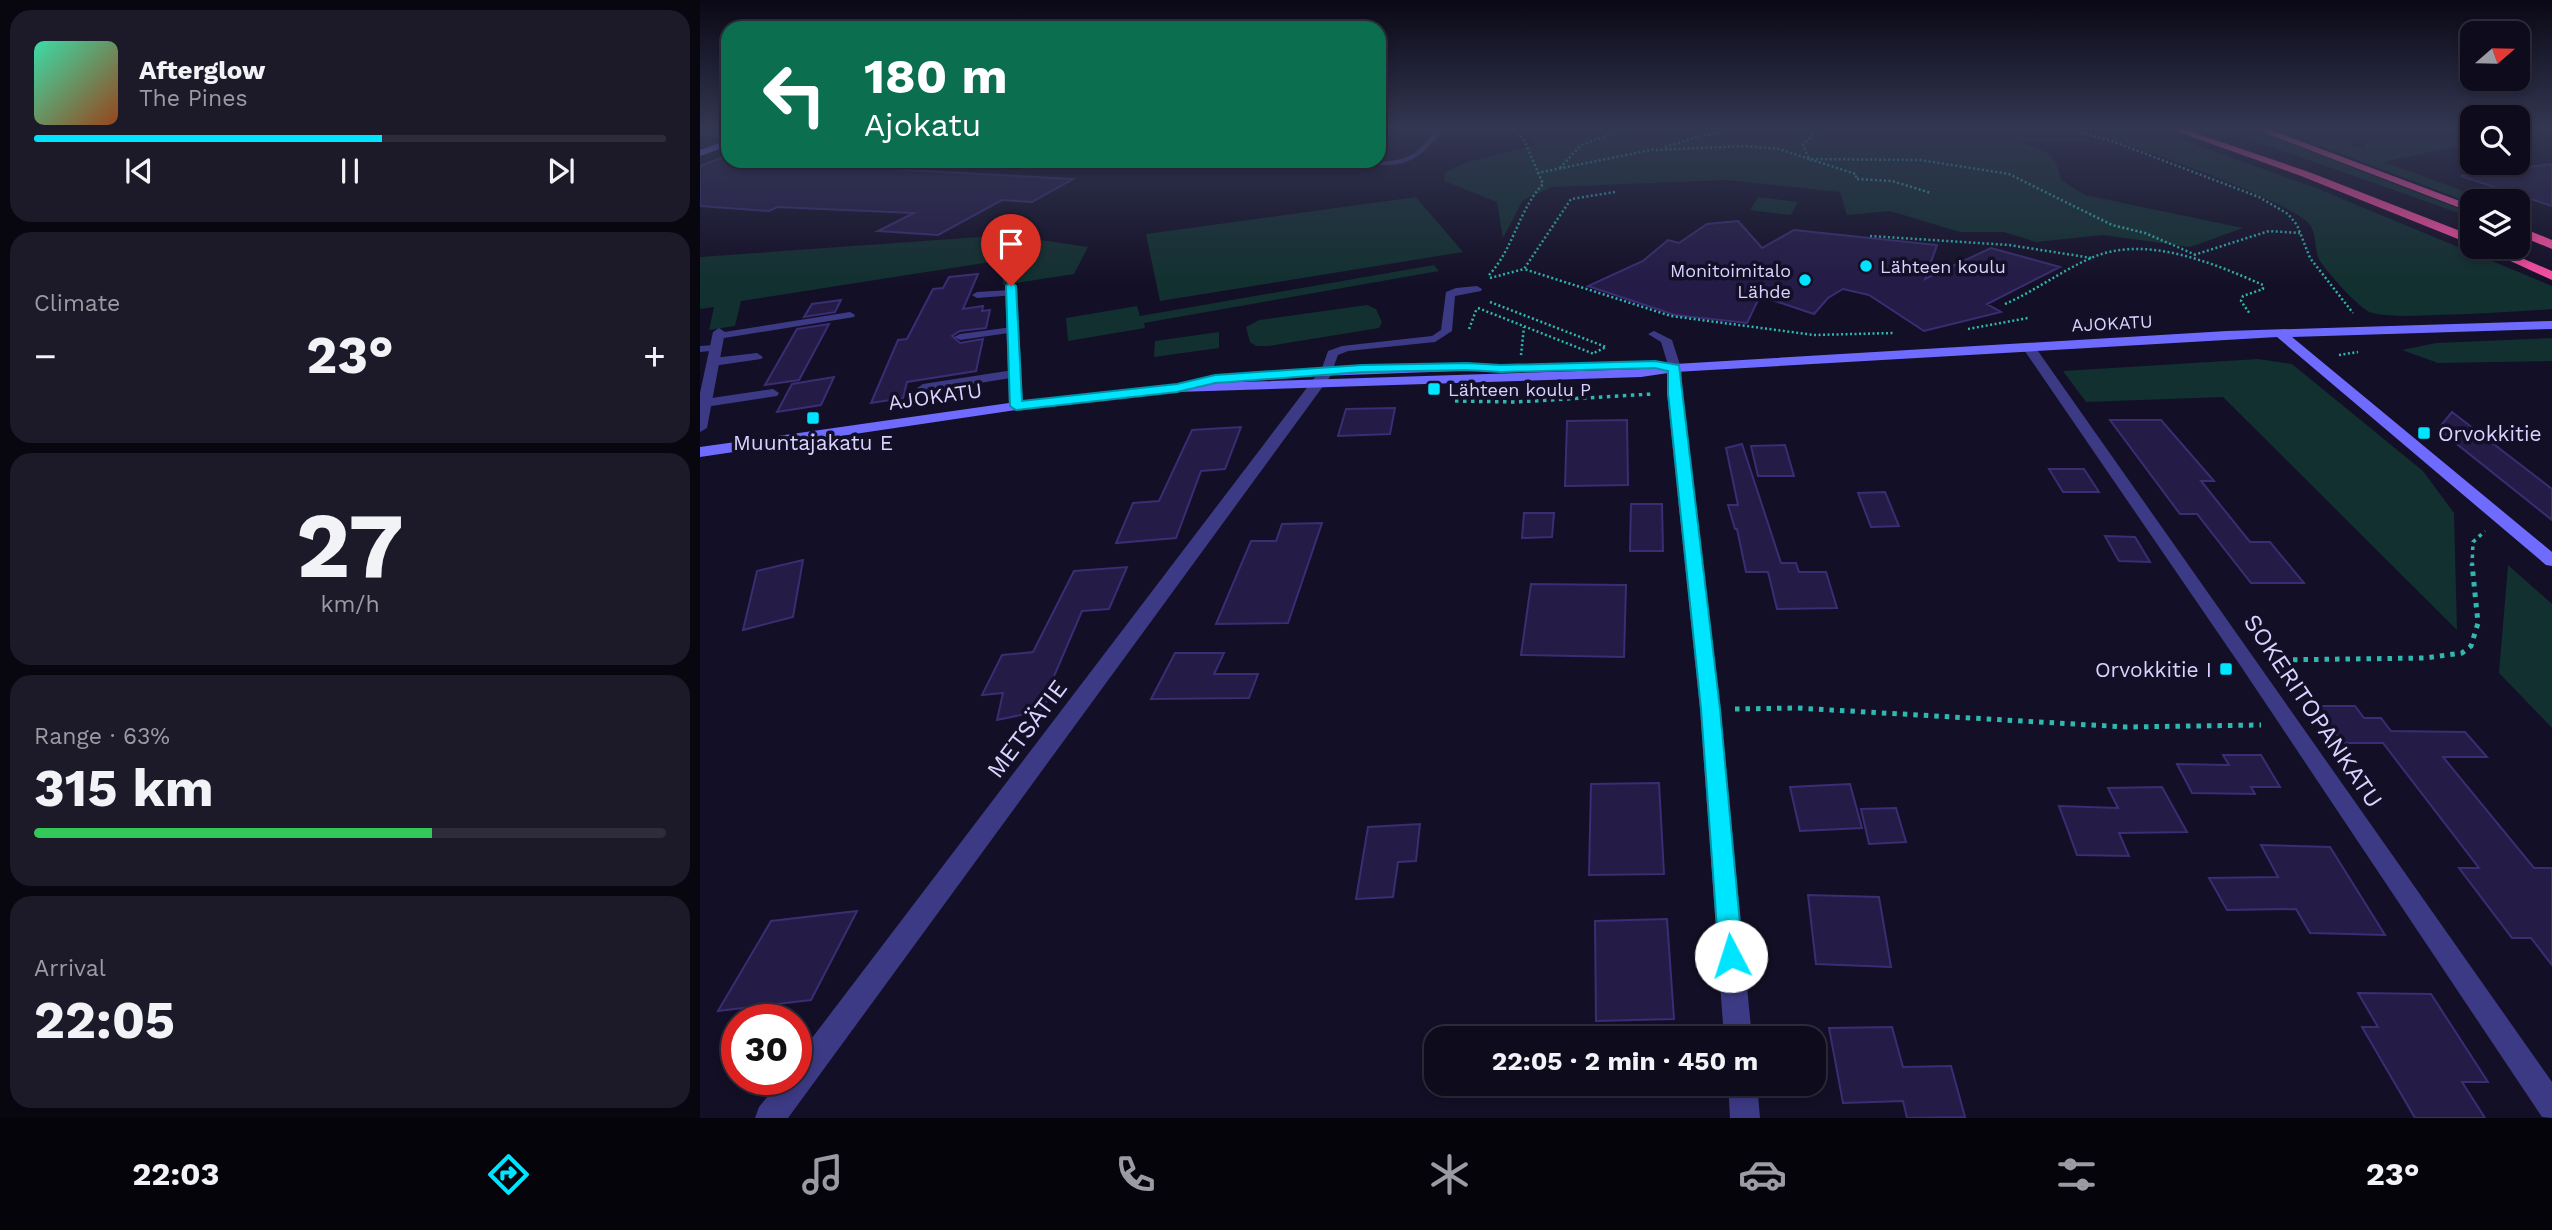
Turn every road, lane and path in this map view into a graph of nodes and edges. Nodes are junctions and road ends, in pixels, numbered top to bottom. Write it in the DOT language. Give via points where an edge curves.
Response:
graph roads {
  1 [pos="1541,181"];
  2 [pos="1893,181"];
  3 [pos="2023,181"];
  4 [pos="2217,181"];
  5 [pos="2323,181"];
  6 [pos="2396,181"];
  7 [pos="1615,192"];
  8 [pos="1931,193"];
  9 [pos="2460,206"];
  10 [pos="2301,233"];
  11 [pos="2530,235"];
  12 [pos="1870,236"];
  13 [pos="2460,236"];
  14 [pos="2552,245"];
  15 [pos="2530,249"];
  16 [pos="2196,255"];
  17 [pos="2190,257"];
  18 [pos="2092,258"];
  19 [pos="2552,258"];
  20 [pos="2513,259"];
  21 [pos="1524,269"];
  22 [pos="2552,276"];
  23 [pos="1011,289"];
  24 [pos="1477,293"];
  25 [pos="977,295"];
  26 [pos="2005,304"];
  27 [pos="1477,308"];
  28 [pos="850,315"];
  29 [pos="2251,316"];
  30 [pos="2360,319"];
  31 [pos="2552,325"];
  32 [pos="1524,327"];
  33 [pos="1013,330"];
  34 [pos="1469,330"];
  35 [pos="1905,332"];
  36 [pos="2280,333"];
  37 [pos="1654,334"];
  38 [pos="960,337"];
  39 [pos="2028,347"];
  40 [pos="700,349"];
  41 [pos="713,349"];
  42 [pos="1594,354"];
  43 [pos="1521,355"];
  44 [pos="757,358"];
  45 [pos="1595,360"];
  46 [pos="1675,368"];
  47 [pos="1013,373"];
  48 [pos="1323,377"];
  49 [pos="923,388"];
  50 [pos="773,393"];
  51 [pos="705,403"];
  52 [pos="1016,406"];
  53 [pos="700,428"];
  54 [pos="700,452"];
  55 [pos="2486,531"];
  56 [pos="2552,560"];
  57 [pos="2247,660"];
  58 [pos="1710,709"];
  59 [pos="2290,724"];
  60 [pos="1737,1026"];
  61 [pos="1743,1096"];
  62 [pos="2552,1107"];
  63 [pos="770,1118"];
  64 [pos="1745,1118"];
  1 -- 21 [label="path" via="1503,260 1486,279"];
  2 -- 8 [label="path"];
  3 -- 16 [label="path" via="2112,225 2145,233"];
  4 -- 10 [label="path" via="2288,214"];
  5 -- 13 [label="highway"];
  6 -- 9 [label="highway"];
  7 -- 21 [label="path" via="1571,199"];
  10 -- 16 [label="path" via="2269,231"];
  10 -- 30 [label="path" via="2310,258"];
  11 -- 14 [label="highway"];
  12 -- 18 [label="path" via="2011,243"];
  15 -- 19 [label="highway"];
  16 -- 17 [label="path"];
  17 -- 18 [label="path" via="2144,248"];
  17 -- 29 [label="path" via="2263,285 2241,301"];
  18 -- 26 [label="path"];
  20 -- 22 [label="highway"];
  21 -- 35 [label="path" via="1671,316 1814,335"];
  23 -- 25 [label="lane"];
  23 -- 33 [label="street"];
  24 -- 27 [label="path"];
  24 -- 42 [label="path" via="1606,347"];
  24 -- 48 [label="lane" via="1450,294 1446,331 1435,339 1346,348 1332,353"];
  27 -- 32 [label="path"];
  27 -- 34 [label="path"];
  28 -- 41 [label="lane"];
  31 -- 36 [label="street, AJOKATU"];
  32 -- 42 [label="path"];
  32 -- 43 [label="path"];
  33 -- 38 [label="lane"];
  33 -- 47 [label="street"];
  36 -- 39 [label="street, AJOKATU"];
  36 -- 56 [label="street"];
  37 -- 46 [label="lane" via="1666,340"];
  39 -- 46 [label="street, AJOKATU"];
  39 -- 57 [label="street, SOKERITOPANKATU"];
  40 -- 41 [label="lane"];
  41 -- 44 [label="lane"];
  41 -- 51 [label="street"];
  42 -- 45 [label="path"];
  46 -- 48 [label="street, AJOKATU" via="1641,373"];
  46 -- 58 [label="street" via="1674,393"];
  47 -- 49 [label="lane"];
  47 -- 52 [label="street"];
  48 -- 52 [label="street, AJOKATU"];
  48 -- 63 [label="street, METSÄTIE"];
  50 -- 51 [label="lane"];
  51 -- 53 [label="street"];
  52 -- 54 [label="street, AJOKATU"];
  55 -- 57 [label="path" via="2473,542 2478,624 2471,646 2462,653 2425,658"];
  57 -- 59 [label="street, SOKERITOPANKATU"];
  58 -- 59 [label="path" via="1797,708 2126,727"];
  58 -- 60 [label="street"];
  59 -- 62 [label="street, SOKERITOPANKATU"];
  61 -- 64 [label="street"];
}
